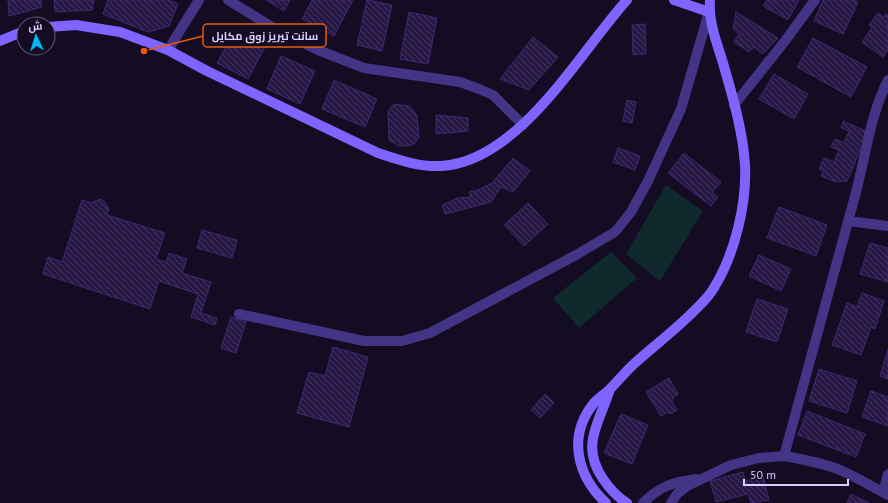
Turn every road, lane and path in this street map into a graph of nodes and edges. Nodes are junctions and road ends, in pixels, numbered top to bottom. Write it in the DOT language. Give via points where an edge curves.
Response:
graph roads {
  1 [pos="199,0"];
  2 [pos="228,0"];
  3 [pos="627,0"];
  4 [pos="674,0"];
  5 [pos="710,0"];
  6 [pos="815,0"];
  7 [pos="709,12"];
  8 [pos="56,26"];
  9 [pos="16,34"];
  10 [pos="0,41"];
  11 [pos="168,50"];
  12 [pos="888,80"];
  13 [pos="734,105"];
  14 [pos="523,124"];
  15 [pos="848,221"];
  16 [pos="888,226"];
  17 [pos="239,314"];
  18 [pos="610,390"];
  19 [pos="784,456"];
  20 [pos="888,474"];
  21 [pos="704,478"];
  22 [pos="885,494"];
  23 [pos="606,503"];
  24 [pos="627,503"];
  25 [pos="643,503"];
  26 [pos="671,503"];
  1 -- 11 [label="street"];
  2 -- 14 [label="street" via="277,30 364,68 460,82 494,95"];
  3 -- 14 [label="street" via="546,101"];
  4 -- 7 [label="street"];
  5 -- 7 [label="street"];
  6 -- 13 [label="street"];
  7 -- 13 [label="street"];
  7 -- 17 [label="street" via="681,109 632,212 615,232 430,332 402,340 364,341"];
  8 -- 11 [label="street" via="76,25 120,32"];
  9 -- 10 [label="street"];
  11 -- 14 [label="street" via="322,127 378,153 407,163 441,166 471,160 490,150"];
  12 -- 15 [label="street" via="872,121"];
  13 -- 18 [label="street" via="740,127 745,166 743,207 731,256 715,288 701,304 678,327 633,364"];
  15 -- 16 [label="street"];
  15 -- 19 [label="street"];
  18 -- 23 [label="street" via="594,403 585,417 580,430 578,449 580,465 598,496"];
  18 -- 24 [label="street" via="593,434 591,449 599,474 609,488"];
  19 -- 21 [label="street" via="760,458 731,465"];
  19 -- 22 [label="street" via="835,468"];
  20 -- 22 [label="street"];
  21 -- 25 [label="street" via="675,482 662,487"];
  21 -- 26 [label="street" via="682,490"];
}
